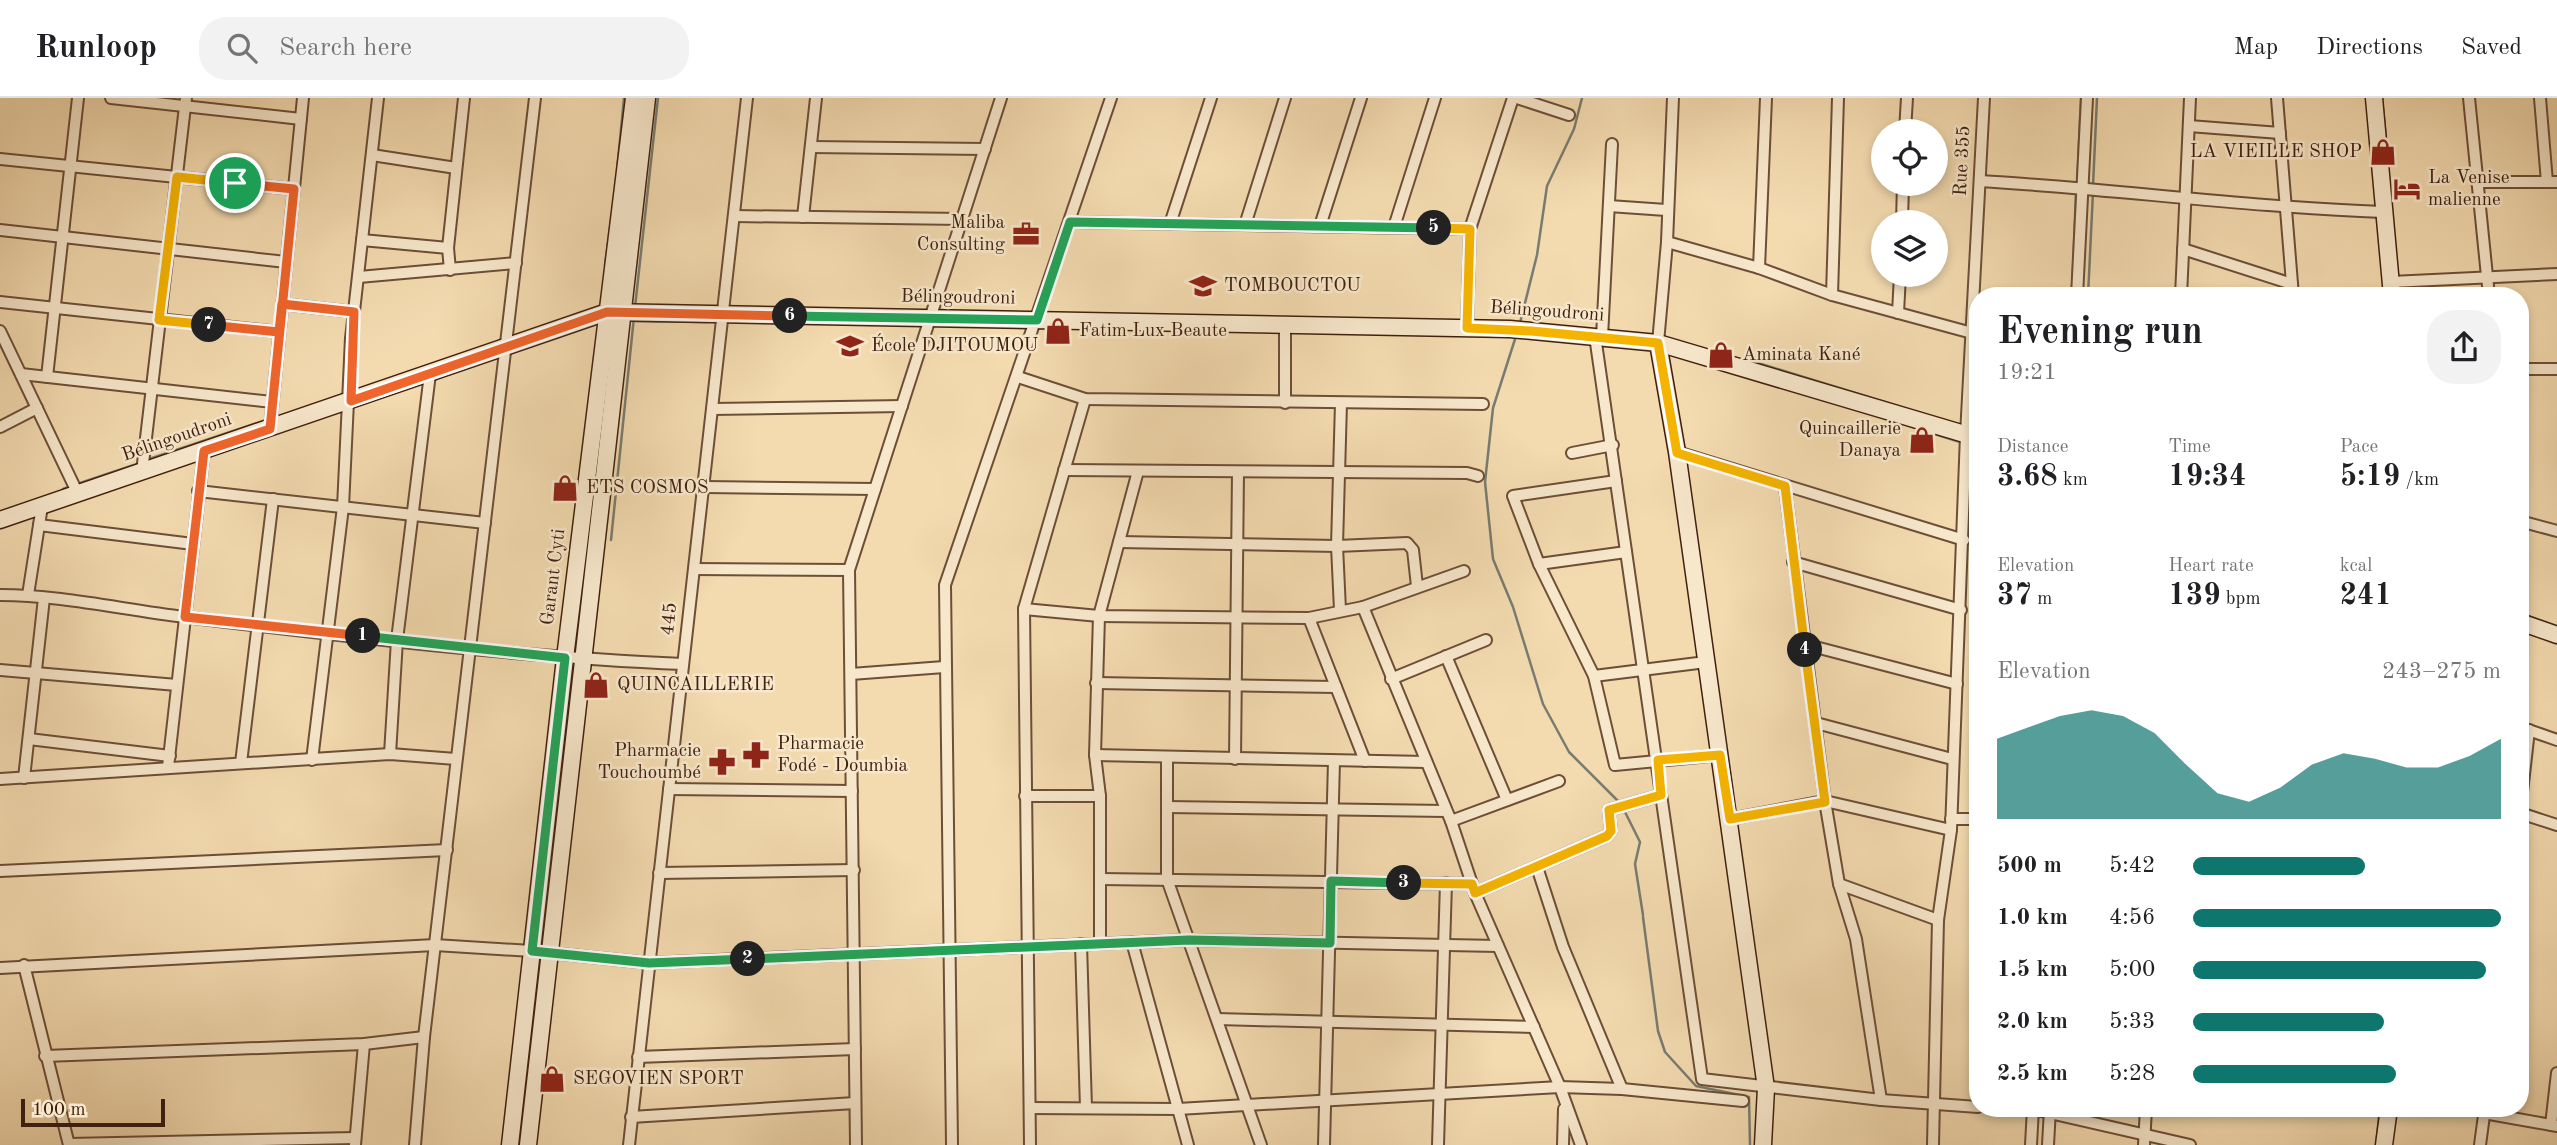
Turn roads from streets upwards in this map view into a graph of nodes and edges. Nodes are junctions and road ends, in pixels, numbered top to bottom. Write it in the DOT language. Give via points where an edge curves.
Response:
graph roads {
  1 [pos="78,98"];
  2 [pos="111,98"];
  3 [pos="303,98"];
  4 [pos="378,98"];
  5 [pos="464,98"];
  6 [pos="535,98"];
  7 [pos="634,98"];
  8 [pos="647,98"];
  9 [pos="747,98"];
  10 [pos="816,98"];
  11 [pos="1001,98"];
  12 [pos="1111,98"];
  13 [pos="1211,98"];
  14 [pos="1285,98"];
  15 [pos="1362,98"];
  16 [pos="1435,98"];
  17 [pos="1515,98"];
  18 [pos="1673,98"];
  19 [pos="1766,98"];
  20 [pos="1838,98"];
  21 [pos="1907,98"];
  22 [pos="1984,98"];
  23 [pos="2087,98"];
  24 [pos="2190,98"];
  25 [pos="2277,98"];
  26 [pos="2374,98"];
  27 [pos="2469,98"];
  28 [pos="2540,98"];
  29 [pos="186,102"];
  30 [pos="1569,115"];
  31 [pos="301,119"];
  32 [pos="1906,119"];
  33 [pos="2189,126"];
  34 [pos="2280,133"];
  35 [pos="1612,144"];
  36 [pos="811,147"];
  37 [pos="985,149"];
  38 [pos="372,155"];
  39 [pos="0,159"];
  40 [pos="71,166"];
  41 [pos="457,167"];
  42 [pos="177,177"];
  43 [pos="1980,181"];
  44 [pos="2477,182"];
  45 [pos="2552,182"];
  46 [pos="2081,187"];
  47 [pos="294,189"];
  48 [pos="2185,198"];
  49 [pos="1609,206"];
  50 [pos="2286,208"];
  51 [pos="1666,210"];
  52 [pos="2383,212"];
  53 [pos="734,216"];
  54 [pos="803,217"];
  55 [pos="962,219"];
  56 [pos="1070,222"];
  57 [pos="1170,224"];
  58 [pos="1245,225"];
  59 [pos="1320,226"];
  60 [pos="1394,227"];
  61 [pos="1470,229"];
  62 [pos="0,230"];
  63 [pos="63,237"];
  64 [pos="362,240"];
  65 [pos="1667,242"];
  66 [pos="448,248"];
  67 [pos="168,249"];
  68 [pos="2183,249"];
  69 [pos="286,262"];
  70 [pos="516,264"];
  71 [pos="1759,268"];
  72 [pos="450,270"];
  73 [pos="2557,274"];
  74 [pos="359,277"];
  75 [pos="2486,277"];
  76 [pos="2292,284"];
  77 [pos="1899,287"];
  78 [pos="1974,287"];
  79 [pos="2077,287"];
  80 [pos="2181,287"];
  81 [pos="2292,287"];
  82 [pos="2391,287"];
  83 [pos="2407,287"];
  84 [pos="2487,287"];
  85 [pos="1832,295"];
  86 [pos="0,302"];
  87 [pos="282,304"];
  88 [pos="55,310"];
  89 [pos="354,312"];
  90 [pos="614,312"];
  91 [pos="1898,313"];
  92 [pos="723,315"];
  93 [pos="931,318"];
  94 [pos="159,320"];
  95 [pos="1037,320"];
  96 [pos="1285,325"];
  97 [pos="1467,328"];
  98 [pos="0,331"];
  99 [pos="279,332"];
  100 [pos="1969,332"];
  101 [pos="1599,336"];
  102 [pos="1658,343"];
  103 [pos="4,348"];
  104 [pos="507,348"];
  105 [pos="2529,369"];
  106 [pos="2557,369"];
  107 [pos="21,374"];
  108 [pos="430,374"];
  109 [pos="47,377"];
  110 [pos="1018,377"];
  111 [pos="151,389"];
  112 [pos="1085,399"];
  113 [pos="351,401"];
  114 [pos="272,402"];
  115 [pos="1285,403"];
  116 [pos="1341,403"];
  117 [pos="1483,404"];
  118 [pos="902,406"];
  119 [pos="37,408"];
  120 [pos="712,409"];
  121 [pos="0,427"];
  122 [pos="270,429"];
  123 [pos="1969,436"];
  124 [pos="1613,445"];
  125 [pos="204,451"];
  126 [pos="1572,453"];
  127 [pos="1677,453"];
  128 [pos="1064,470"];
  129 [pos="1138,471"];
  130 [pos="142,472"];
  131 [pos="1238,472"];
  132 [pos="1338,473"];
  133 [pos="1478,476"];
  134 [pos="1969,476"];
  135 [pos="1616,481"];
  136 [pos="1785,486"];
  137 [pos="705,487"];
  138 [pos="875,489"];
  139 [pos="198,491"];
  140 [pos="78,494"];
  141 [pos="273,499"];
  142 [pos="42,506"];
  143 [pos="343,507"];
  144 [pos="412,515"];
  145 [pos="1,522"];
  146 [pos="485,523"];
  147 [pos="2529,523"];
  148 [pos="39,525"];
  149 [pos="2557,531"];
  150 [pos="1964,540"];
  151 [pos="1119,542"];
  152 [pos="193,544"];
  153 [pos="1237,544"];
  154 [pos="1337,546"];
  155 [pos="1626,552"];
  156 [pos="1793,562"];
  157 [pos="1539,564"];
  158 [pos="694,569"];
  159 [pos="849,570"];
  160 [pos="1464,571"];
  161 [pos="1417,586"];
  162 [pos="0,595"];
  163 [pos="28,595"];
  164 [pos="44,598"];
  165 [pos="1363,607"];
  166 [pos="1024,609"];
  167 [pos="1340,610"];
  168 [pos="1961,611"];
  169 [pos="1099,615"];
  170 [pos="185,617"];
  171 [pos="1236,617"];
  172 [pos="1309,618"];
  173 [pos="258,625"];
  174 [pos="2529,625"];
  175 [pos="328,632"];
  176 [pos="2557,635"];
  177 [pos="397,640"];
  178 [pos="1486,640"];
  179 [pos="1804,644"];
  180 [pos="470,648"];
  181 [pos="1446,656"];
  182 [pos="565,658"];
  183 [pos="583,660"];
  184 [pos="1706,662"];
  185 [pos="683,664"];
  186 [pos="944,667"];
  187 [pos="0,670"];
  188 [pos="1643,670"];
  189 [pos="37,671"];
  190 [pos="850,674"];
  191 [pos="1594,676"];
  192 [pos="1391,679"];
  193 [pos="1096,683"];
  194 [pos="1958,684"];
  195 [pos="177,685"];
  196 [pos="1235,686"];
  197 [pos="1336,687"];
  198 [pos="1815,723"];
  199 [pos="2529,731"];
  200 [pos="29,739"];
  201 [pos="2557,740"];
  202 [pos="390,754"];
  203 [pos="1095,755"];
  204 [pos="1720,755"];
  205 [pos="456,758"];
  206 [pos="1167,758"];
  207 [pos="1234,759"];
  208 [pos="1952,759"];
  209 [pos="312,760"];
  210 [pos="1658,760"];
  211 [pos="1334,761"];
  212 [pos="1366,761"];
  213 [pos="169,762"];
  214 [pos="1426,762"];
  215 [pos="241,763"];
  216 [pos="24,778"];
  217 [pos="0,779"];
  218 [pos="1559,781"];
  219 [pos="669,789"];
  220 [pos="852,791"];
  221 [pos="1661,795"];
  222 [pos="1025,796"];
  223 [pos="1100,796"];
  224 [pos="1507,800"];
  225 [pos="1825,802"];
  226 [pos="1167,807"];
  227 [pos="1333,809"];
  228 [pos="2529,814"];
  229 [pos="1449,816"];
  230 [pos="1730,819"];
  231 [pos="1969,821"];
  232 [pos="1951,824"];
  233 [pos="2557,825"];
  234 [pos="447,850"];
  235 [pos="1536,867"];
  236 [pos="853,870"];
  237 [pos="0,871"];
  238 [pos="659,873"];
  239 [pos="1167,878"];
  240 [pos="1100,880"];
  241 [pos="1331,881"];
  242 [pos="1446,883"];
  243 [pos="1839,884"];
  244 [pos="1474,888"];
  245 [pos="1938,920"];
  246 [pos="1189,940"];
  247 [pos="1132,942"];
  248 [pos="1330,943"];
  249 [pos="1082,944"];
  250 [pos="1100,944"];
  251 [pos="1444,945"];
  252 [pos="436,946"];
  253 [pos="1498,946"];
  254 [pos="1027,947"];
  255 [pos="949,950"];
  256 [pos="532,951"];
  257 [pos="550,953"];
  258 [pos="855,954"];
  259 [pos="649,963"];
  260 [pos="24,965"];
  261 [pos="0,968"];
  262 [pos="1217,1019"];
  263 [pos="1328,1022"];
  264 [pos="1441,1025"];
  265 [pos="1534,1027"];
  266 [pos="424,1037"];
  267 [pos="364,1044"];
  268 [pos="855,1049"];
  269 [pos="45,1056"];
  270 [pos="638,1057"];
  271 [pos="2557,1073"];
  272 [pos="1560,1087"];
  273 [pos="1766,1088"];
  274 [pos="1622,1089"];
  275 [pos="1440,1094"];
  276 [pos="1326,1100"];
  277 [pos="1881,1100"];
  278 [pos="1743,1101"];
  279 [pos="1564,1102"];
  280 [pos="855,1103"];
  281 [pos="1932,1104"];
  282 [pos="1246,1105"];
  283 [pos="1969,1106"];
  284 [pos="1030,1108"];
  285 [pos="1086,1108"];
  286 [pos="1178,1109"];
  287 [pos="631,1117"];
  288 [pos="2033,1117"];
  289 [pos="2050,1117"];
  290 [pos="2072,1117"];
  291 [pos="2145,1117"];
  292 [pos="2388,1117"];
  293 [pos="2483,1117"];
  294 [pos="2517,1117"];
  295 [pos="2554,1125"];
  296 [pos="2144,1140"];
  297 [pos="355,1142"];
  298 [pos="69,1145"];
  299 [pos="415,1145"];
  300 [pos="510,1145"];
  301 [pos="528,1145"];
  302 [pos="629,1145"];
  303 [pos="856,1145"];
  304 [pos="952,1145"];
  305 [pos="1030,1145"];
  306 [pos="1188,1145"];
  307 [pos="1261,1145"];
  308 [pos="1324,1145"];
  309 [pos="1438,1145"];
  310 [pos="1563,1145"];
  311 [pos="1581,1145"];
  312 [pos="1763,1145"];
  313 [pos="1933,1145"];
  314 [pos="2031,1145"];
  315 [pos="2048,1145"];
  316 [pos="2189,1145"];
  317 [pos="2384,1145"];
  318 [pos="2480,1145"];
  1 -- 40 [label="street"];
  2 -- 29 [label="street"];
  3 -- 31 [label="street"];
  4 -- 38 [label="street"];
  5 -- 41 [label="street"];
  6 -- 70 [label="street"];
  7 -- 90 [label="street, Garant Cyti"];
  8 -- 90 [label="street, Garant Cyti"];
  9 -- 53 [label="street, 445"];
  10 -- 36 [label="street"];
  11 -- 37 [label="street"];
  12 -- 56 [label="street"];
  13 -- 57 [label="street"];
  14 -- 58 [label="street"];
  15 -- 59 [label="street"];
  16 -- 60 [label="street"];
  17 -- 30 [label="street"];
  17 -- 61 [label="street"];
  18 -- 51 [label="street"];
  19 -- 71 [label="street"];
  20 -- 85 [label="street"];
  21 -- 32 [label="street"];
  22 -- 43 [label="street, Rue 355"];
  23 -- 46 [label="street"];
  24 -- 33 [label="street"];
  25 -- 34 [label="street"];
  26 -- 52 [label="street"];
  27 -- 44 [label="street"];
  28 -- 45 [label="street"];
  29 -- 31 [label="street"];
  29 -- 42 [label="street"];
  31 -- 47 [label="street"];
  33 -- 34 [label="street"];
  33 -- 48 [label="street"];
  34 -- 50 [label="street"];
  35 -- 49 [label="street"];
  36 -- 37 [label="street"];
  36 -- 54 [label="street"];
  37 -- 55 [label="street"];
  38 -- 41 [label="street"];
  38 -- 64 [label="street"];
  39 -- 40 [label="street"];
  40 -- 42 [label="street"];
  40 -- 63 [label="street"];
  41 -- 66 [label="street"];
  42 -- 47 [label="street"];
  42 -- 67 [label="street"];
  43 -- 46 [label="street"];
  43 -- 78 [label="street, Rue 355"];
  44 -- 45 [label="street"];
  44 -- 75 [label="street"];
  46 -- 48 [label="street"];
  46 -- 79 [label="street"];
  47 -- 69 [label="street"];
  48 -- 50 [label="street"];
  48 -- 68 [label="street"];
  49 -- 51 [label="street"];
  49 -- 101 [label="street"];
  50 -- 52 [label="street"];
  50 -- 76 [label="street"];
  51 -- 65 [label="street"];
  52 -- 82 [label="street"];
  53 -- 54 [label="street"];
  53 -- 92 [label="street, 445"];
  54 -- 55 [label="street"];
  55 -- 93 [label="street"];
  56 -- 57 [label="street"];
  56 -- 95 [label="street"];
  57 -- 58 [label="street"];
  58 -- 59 [label="street"];
  59 -- 60 [label="street"];
  60 -- 61 [label="street"];
  61 -- 97 [label="street"];
  62 -- 63 [label="street"];
  63 -- 67 [label="street"];
  63 -- 88 [label="street"];
  64 -- 66 [label="street"];
  64 -- 74 [label="street"];
  65 -- 71 [label="street"];
  65 -- 102 [label="street"];
  66 -- 72 [label="street"];
  67 -- 69 [label="street"];
  67 -- 94 [label="street"];
  68 -- 76 [label="street"];
  68 -- 80 [label="street"];
  69 -- 87 [label="street"];
  70 -- 72 [label="street"];
  70 -- 104 [label="street"];
  71 -- 85 [label="street"];
  72 -- 74 [label="street"];
  73 -- 75 [label="street"];
  74 -- 89 [label="street"];
  75 -- 83 [label="street"];
  75 -- 84 [label="street"];
  76 -- 81 [label="street"];
  77 -- 91 [label="street"];
  85 -- 91 [label="street"];
  86 -- 88 [label="street"];
  87 -- 89 [label="street"];
  87 -- 99 [label="street"];
  88 -- 94 [label="street"];
  88 -- 109 [label="street"];
  89 -- 113 [label="street"];
  90 -- 92 [label="street, Bélingoudroni"];
  90 -- 104 [label="street, Bélingoudroni"];
  90 -- 182 [label="street, Garant Cyti"];
  90 -- 183 [label="street, Garant Cyti"];
  91 -- 100 [label="street"];
  92 -- 93 [label="street, Bélingoudroni"];
  92 -- 120 [label="street, 445"];
  93 -- 95 [label="street, Bélingoudroni"];
  93 -- 118 [label="street"];
  94 -- 99 [label="street"];
  94 -- 111 [label="street"];
  95 -- 96 [label="street, Bélingoudroni"];
  95 -- 110 [label="street"];
  96 -- 97 [label="street, Bélingoudroni"];
  96 -- 115 [label="street"];
  97 -- 101 [label="street, Bélingoudroni"];
  98 -- 103 [label="street"];
  99 -- 114 [label="street"];
  101 -- 102 [label="street, Bélingoudroni"];
  101 -- 124 [label="street"];
  102 -- 123 [label="street, Bélingoudroni"];
  102 -- 127 [label="street"];
  103 -- 107 [label="street"];
  104 -- 108 [label="street, Bélingoudroni"];
  104 -- 146 [label="street"];
  105 -- 106 [label="street"];
  107 -- 109 [label="street"];
  107 -- 119 [label="street"];
  108 -- 113 [label="street, Bélingoudroni"];
  108 -- 144 [label="street"];
  109 -- 111 [label="street"];
  110 -- 112 [label="street"];
  110 -- 186 [label="street" via="945,585"];
  111 -- 114 [label="street"];
  111 -- 130 [label="street"];
  112 -- 115 [label="street"];
  112 -- 128 [label="street"];
  113 -- 122 [label="street, Bélingoudroni"];
  113 -- 143 [label="street"];
  114 -- 122 [label="street"];
  115 -- 116 [label="street"];
  116 -- 117 [label="street"];
  116 -- 132 [label="street"];
  118 -- 120 [label="street"];
  118 -- 138 [label="street"];
  119 -- 121 [label="street"];
  119 -- 140 [label="street"];
  120 -- 137 [label="street, 445"];
  122 -- 125 [label="street, Bélingoudroni"];
  124 -- 126 [label="street"];
  124 -- 135 [label="street"];
  125 -- 130 [label="street, Bélingoudroni"];
  125 -- 139 [label="street"];
  127 -- 136 [label="street"];
  127 -- 184 [label="street"];
  128 -- 129 [label="street"];
  128 -- 166 [label="street"];
  129 -- 131 [label="street"];
  129 -- 151 [label="street"];
  130 -- 140 [label="street, Bélingoudroni"];
  131 -- 132 [label="street"];
  131 -- 153 [label="street"];
  132 -- 133 [label="street"];
  132 -- 154 [label="street"];
  134 -- 150 [label="street, Rue 355"];
  135 -- 155 [label="street"];
  135 -- 157 [label="street" via="1513,496"];
  136 -- 150 [label="street"];
  136 -- 156 [label="street"];
  137 -- 138 [label="street"];
  137 -- 158 [label="street, 445"];
  138 -- 159 [label="street"];
  139 -- 141 [label="street"];
  139 -- 152 [label="street"];
  140 -- 142 [label="street, Bélingoudroni"];
  141 -- 143 [label="street"];
  141 -- 173 [label="street"];
  142 -- 145 [label="street, Bélingoudroni"];
  142 -- 148 [label="street"];
  143 -- 144 [label="street"];
  143 -- 175 [label="street"];
  144 -- 146 [label="street"];
  144 -- 177 [label="street"];
  146 -- 180 [label="street"];
  147 -- 149 [label="street"];
  148 -- 152 [label="street"];
  148 -- 163 [label="street"];
  150 -- 168 [label="street, Rue 355"];
  151 -- 153 [label="street"];
  151 -- 169 [label="street"];
  152 -- 170 [label="street"];
  153 -- 154 [label="street"];
  153 -- 171 [label="street"];
  154 -- 161 [label="street" via="1407,543 1413,551"];
  154 -- 167 [label="street"];
  155 -- 157 [label="street"];
  155 -- 188 [label="street"];
  156 -- 168 [label="street"];
  156 -- 179 [label="street"];
  157 -- 191 [label="street"];
  158 -- 159 [label="street"];
  158 -- 185 [label="street, 445"];
  159 -- 190 [label="street"];
  160 -- 161 [label="street"];
  161 -- 165 [label="street"];
  162 -- 163 [label="street"];
  163 -- 164 [label="street"];
  164 -- 170 [label="street"];
  164 -- 189 [label="street"];
  165 -- 167 [label="street"];
  165 -- 192 [label="street"];
  166 -- 169 [label="street"];
  166 -- 222 [label="street"];
  167 -- 172 [label="street"];
  168 -- 194 [label="street, Rue 355"];
  169 -- 171 [label="street"];
  169 -- 193 [label="street"];
  170 -- 173 [label="street"];
  170 -- 195 [label="street"];
  171 -- 172 [label="street"];
  171 -- 196 [label="street"];
  172 -- 197 [label="street"];
  173 -- 175 [label="street"];
  173 -- 215 [label="street"];
  174 -- 176 [label="street"];
  175 -- 177 [label="street"];
  175 -- 209 [label="street"];
  177 -- 180 [label="street"];
  177 -- 202 [label="street"];
  178 -- 181 [label="street"];
  179 -- 194 [label="street"];
  179 -- 198 [label="street"];
  180 -- 182 [label="street"];
  180 -- 205 [label="street"];
  181 -- 192 [label="street"];
  181 -- 224 [label="street"];
  182 -- 183 [label="street"];
  182 -- 256 [label="street, Garant Cyti"];
  183 -- 185 [label="street"];
  183 -- 257 [label="street, Garant Cyti"];
  184 -- 188 [label="street"];
  184 -- 204 [label="street"];
  185 -- 219 [label="street, 445"];
  186 -- 190 [label="street"];
  186 -- 255 [label="street"];
  187 -- 189 [label="street"];
  188 -- 191 [label="street"];
  188 -- 210 [label="street"];
  189 -- 195 [label="street"];
  189 -- 200 [label="street"];
  190 -- 220 [label="street"];
  191 -- 210 [label="street" via="1615,765"];
  192 -- 214 [label="street"];
  193 -- 196 [label="street"];
  193 -- 203 [label="street"];
  194 -- 208 [label="street, Rue 355"];
  195 -- 213 [label="street"];
  196 -- 197 [label="street"];
  196 -- 207 [label="street"];
  197 -- 212 [label="street"];
  198 -- 208 [label="street"];
  198 -- 225 [label="street"];
  199 -- 201 [label="street"];
  200 -- 213 [label="street"];
  200 -- 216 [label="street"];
  202 -- 205 [label="street"];
  202 -- 209 [label="street"];
  203 -- 206 [label="street"];
  203 -- 223 [label="street"];
  204 -- 210 [label="street"];
  204 -- 230 [label="street"];
  205 -- 234 [label="street"];
  206 -- 207 [label="street"];
  206 -- 226 [label="street"];
  207 -- 211 [label="street"];
  208 -- 232 [label="street, Rue 355"];
  209 -- 215 [label="street"];
  210 -- 221 [label="street"];
  211 -- 212 [label="street"];
  211 -- 227 [label="street"];
  212 -- 214 [label="street"];
  213 -- 215 [label="street"];
  213 -- 216 [label="street"];
  214 -- 229 [label="street"];
  216 -- 217 [label="street"];
  218 -- 224 [label="street"];
  219 -- 220 [label="street"];
  219 -- 238 [label="street, 445"];
  220 -- 236 [label="street"];
  221 -- 235 [label="street" via="1609,810 1611,831 1607,836"];
  221 -- 273 [label="street" via="1702,1079"];
  222 -- 223 [label="street"];
  222 -- 254 [label="street"];
  223 -- 240 [label="street"];
  224 -- 229 [label="street"];
  225 -- 230 [label="street"];
  225 -- 232 [label="street"];
  225 -- 243 [label="street"];
  226 -- 227 [label="street"];
  226 -- 239 [label="street"];
  227 -- 229 [label="street"];
  227 -- 241 [label="street"];
  228 -- 233 [label="street"];
  229 -- 244 [label="street"];
  230 -- 273 [label="street"];
  231 -- 232 [label="street"];
  232 -- 245 [label="street, Rue 355"];
  234 -- 237 [label="street"];
  234 -- 252 [label="street"];
  235 -- 244 [label="street"];
  235 -- 274 [label="street" via="1563,947"];
  236 -- 238 [label="street"];
  236 -- 258 [label="street"];
  238 -- 259 [label="street, 445"];
  239 -- 240 [label="street"];
  239 -- 241 [label="street"];
  239 -- 246 [label="street"];
  240 -- 250 [label="street"];
  241 -- 242 [label="street"];
  241 -- 248 [label="street"];
  242 -- 244 [label="street"];
  242 -- 251 [label="street"];
  243 -- 245 [label="street"];
  243 -- 277 [label="street" via="1856,939"];
  244 -- 253 [label="street"];
  245 -- 281 [label="street, Rue 355"];
  246 -- 247 [label="street"];
  246 -- 248 [label="street"];
  246 -- 262 [label="street"];
  247 -- 250 [label="street"];
  247 -- 286 [label="street"];
  248 -- 251 [label="street"];
  248 -- 263 [label="street"];
  249 -- 250 [label="street"];
  249 -- 254 [label="street"];
  249 -- 285 [label="street"];
  251 -- 253 [label="street"];
  251 -- 264 [label="street"];
  252 -- 256 [label="street"];
  252 -- 260 [label="street"];
  252 -- 266 [label="street"];
  253 -- 265 [label="street"];
  254 -- 255 [label="street"];
  254 -- 284 [label="street"];
  255 -- 258 [label="street"];
  255 -- 304 [label="street"];
  256 -- 257 [label="street"];
  256 -- 300 [label="street, Garant Cyti"];
  257 -- 259 [label="street"];
  257 -- 301 [label="street, Garant Cyti"];
  258 -- 259 [label="street"];
  258 -- 268 [label="street"];
  259 -- 270 [label="street, 445"];
  260 -- 261 [label="street"];
  260 -- 269 [label="street"];
  262 -- 263 [label="street"];
  262 -- 282 [label="street"];
  263 -- 264 [label="street"];
  263 -- 276 [label="street"];
  264 -- 265 [label="street"];
  264 -- 275 [label="street"];
  265 -- 272 [label="street"];
  266 -- 267 [label="street"];
  266 -- 299 [label="street"];
  267 -- 269 [label="street"];
  267 -- 297 [label="street"];
  268 -- 270 [label="street"];
  268 -- 280 [label="street"];
  269 -- 298 [label="street"];
  270 -- 287 [label="street, 445"];
  271 -- 295 [label="street"];
  272 -- 274 [label="street"];
  272 -- 275 [label="street"];
  272 -- 279 [label="street"];
  273 -- 277 [label="street"];
  273 -- 312 [label="street"];
  274 -- 278 [label="street"];
  275 -- 276 [label="street"];
  275 -- 309 [label="street"];
  276 -- 282 [label="street"];
  276 -- 308 [label="street"];
  277 -- 281 [label="street"];
  279 -- 310 [label="street"];
  279 -- 311 [label="street"];
  280 -- 287 [label="street"];
  280 -- 303 [label="street"];
  281 -- 283 [label="street"];
  281 -- 313 [label="street, Rue 355"];
  282 -- 286 [label="street"];
  282 -- 307 [label="street"];
  284 -- 285 [label="street"];
  284 -- 305 [label="street"];
  285 -- 286 [label="street"];
  286 -- 306 [label="street"];
  287 -- 302 [label="street, 445"];
  288 -- 314 [label="street"];
  289 -- 315 [label="street"];
  290 -- 296 [label="street"];
  291 -- 296 [label="street"];
  292 -- 317 [label="street"];
  293 -- 318 [label="street"];
  294 -- 295 [label="street"];
  296 -- 316 [label="street"];
  297 -- 298 [label="street"];
}
